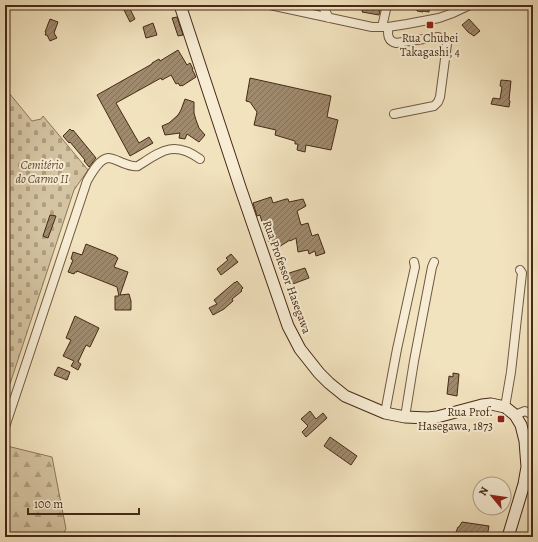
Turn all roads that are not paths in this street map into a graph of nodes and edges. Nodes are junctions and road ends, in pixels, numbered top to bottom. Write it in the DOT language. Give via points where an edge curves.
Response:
graph roads {
  1 [pos="180,5"];
  2 [pos="270,5"];
  3 [pos="322,5"];
  4 [pos="387,5"];
  5 [pos="470,5"];
  6 [pos="454,9"];
  7 [pos="329,18"];
  8 [pos="385,27"];
  9 [pos="394,114"];
  10 [pos="200,159"];
  11 [pos="414,262"];
  12 [pos="434,262"];
  13 [pos="520,270"];
  14 [pos="505,408"];
  15 [pos="385,413"];
  16 [pos="515,415"];
  17 [pos="533,415"];
  18 [pos="405,417"];
  19 [pos="5,427"];
  20 [pos="508,537"];
  1 -- 15 [label="street, Rua Professor Hasegawa" via="288,326 300,349 328,383 345,396"];
  2 -- 7 [label="street"];
  3 -- 7 [label="street"];
  4 -- 8 [label="street"];
  5 -- 6 [label="street"];
  6 -- 8 [label="street" via="439,18"];
  7 -- 8 [label="street" via="372,27"];
  8 -- 9 [label="street" via="392,42 438,37 445,39 447,44 438,102 434,106"];
  10 -- 19 [label="street" via="180,149 173,149 161,151 138,166 106,158 94,170 87,181"];
  11 -- 15 [label="street"];
  12 -- 18 [label="street"];
  13 -- 14 [label="street" via="522,273"];
  14 -- 16 [label="street, Rua Professor Hasegawa"];
  14 -- 18 [label="street, Rua Professor Hasegawa" via="491,404 437,417"];
  15 -- 18 [label="street, Rua Professor Hasegawa"];
  16 -- 17 [label="street" via="525,412"];
  16 -- 20 [label="street" via="521,425 525,441 527,467"];
}
